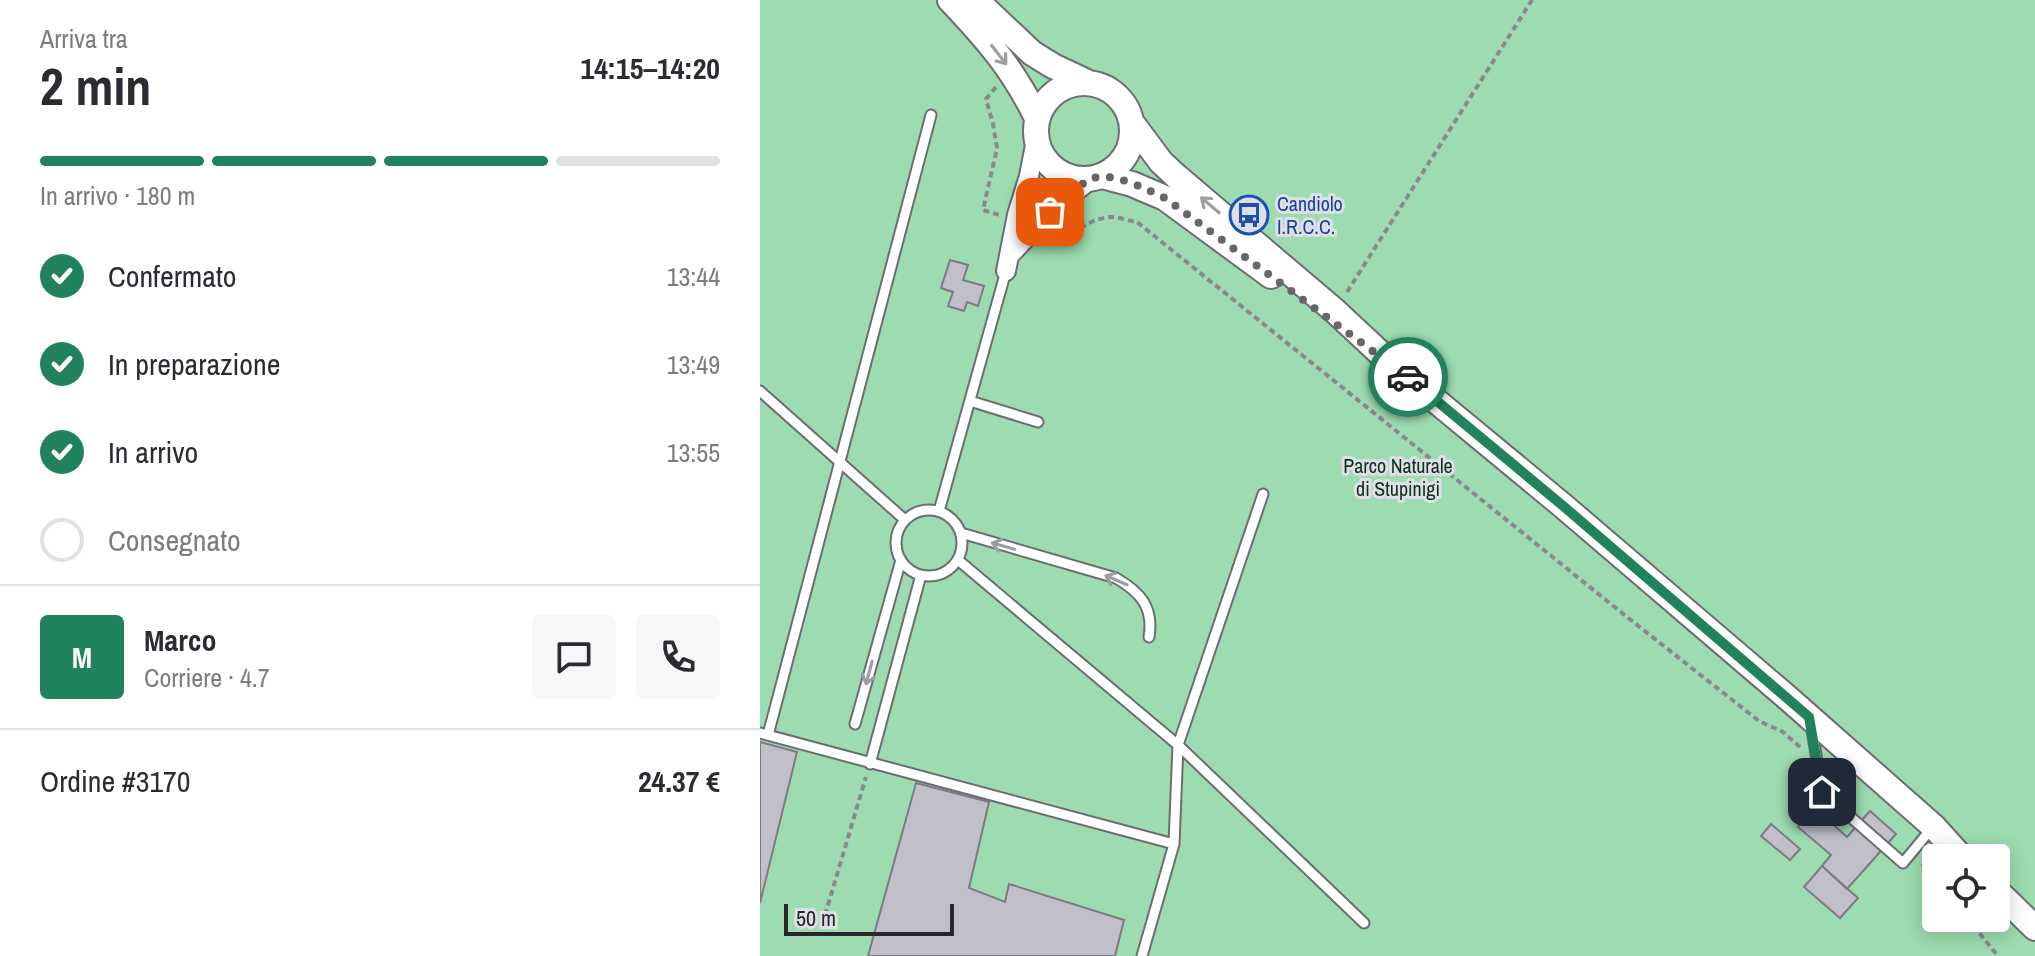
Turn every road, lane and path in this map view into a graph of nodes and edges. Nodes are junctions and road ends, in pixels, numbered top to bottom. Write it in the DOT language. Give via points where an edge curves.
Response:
graph roads {
  1 [pos="950,0"];
  2 [pos="976,0"];
  3 [pos="1532,0"];
  4 [pos="1013,73"];
  5 [pos="1087,82"];
  6 [pos="931,115"];
  7 [pos="1132,123"];
  8 [pos="1036,129"];
  9 [pos="1096,178"];
  10 [pos="1019,209"];
  11 [pos="1038,224"];
  12 [pos="1008,263"];
  13 [pos="1335,311"];
  14 [pos="1395,367"];
  15 [pos="760,391"];
  16 [pos="970,401"];
  17 [pos="1038,422"];
  18 [pos="840,460"];
  19 [pos="1263,494"];
  20 [pos="939,511"];
  21 [pos="905,520"];
  22 [pos="961,533"];
  23 [pos="901,560"];
  24 [pos="958,560"];
  25 [pos="921,575"];
  26 [pos="1149,637"];
  27 [pos="1809,717"];
  28 [pos="855,724"];
  29 [pos="764,734"];
  30 [pos="1178,745"];
  31 [pos="870,764"];
  32 [pos="1818,765"];
  33 [pos="1934,827"];
  34 [pos="1174,844"];
  35 [pos="1949,844"];
  36 [pos="1958,844"];
  37 [pos="1911,854"];
  38 [pos="1922,865"];
  39 [pos="2010,892"];
  40 [pos="2010,903"];
  41 [pos="825,915"];
  42 [pos="1364,923"];
  43 [pos="2034,924"];
  44 [pos="1978,932"];
  45 [pos="1142,956"];
  46 [pos="1998,956"];
  1 -- 4 [label="street, one-way"];
  2 -- 5 [label="street" via="1032,53"];
  3 -- 13 [label="path"];
  4 -- 8 [label="street"];
  4 -- 10 [label="path" via="986,99 997,148 983,210 1007,218 1011,205"];
  5 -- 7 [label="street" via="1116,94"];
  5 -- 8 [label="street" via="1055,91 1044,103"];
  6 -- 18 [label="lane"];
  7 -- 9 [label="street" via="1127,155"];
  13 -- 7 [label="street, one-way" via="1176,176"];
  8 -- 9 [label="street" via="1040,154 1049,166 1075,179"];
  8 -- 10 [label="street"];
  9 -- 11 [label="street"];
  9 -- 14 [label="street" via="1132,184 1165,198"];
  10 -- 12 [label="street"];
  11 -- 12 [label="street"];
  11 -- 32 [label="path" via="1062,240 1111,217 1137,222"];
  12 -- 16 [label="lane"];
  13 -- 14 [label="street"];
  14 -- 27 [label="street"];
  15 -- 18 [label="lane"];
  16 -- 17 [label="lane"];
  16 -- 20 [label="lane"];
  18 -- 21 [label="lane"];
  18 -- 29 [label="lane"];
  19 -- 30 [label="lane"];
  20 -- 21 [label="lane" via="921,511"];
  20 -- 22 [label="lane"];
  21 -- 23 [label="lane" via="896,539"];
  22 -- 24 [label="lane"];
  26 -- 22 [label="lane, one-way" via="1152,621 1143,599 1116,578"];
  23 -- 25 [label="lane"];
  23 -- 28 [label="lane, one-way"];
  24 -- 25 [label="lane" via="942,573"];
  24 -- 30 [label="lane"];
  25 -- 31 [label="lane"];
  27 -- 32 [label="lane"];
  27 -- 33 [label="street"];
  29 -- 31 [label="lane"];
  30 -- 34 [label="lane"];
  30 -- 42 [label="lane"];
  31 -- 34 [label="lane"];
  31 -- 41 [label="path"];
  32 -- 37 [label="lane" via="1822,792 1903,863"];
  33 -- 35 [label="street"];
  33 -- 36 [label="street"];
  33 -- 37 [label="lane"];
  34 -- 45 [label="lane"];
  37 -- 38 [label="path"];
  39 -- 43 [label="street"];
  40 -- 43 [label="street"];
  44 -- 46 [label="path"];
}
